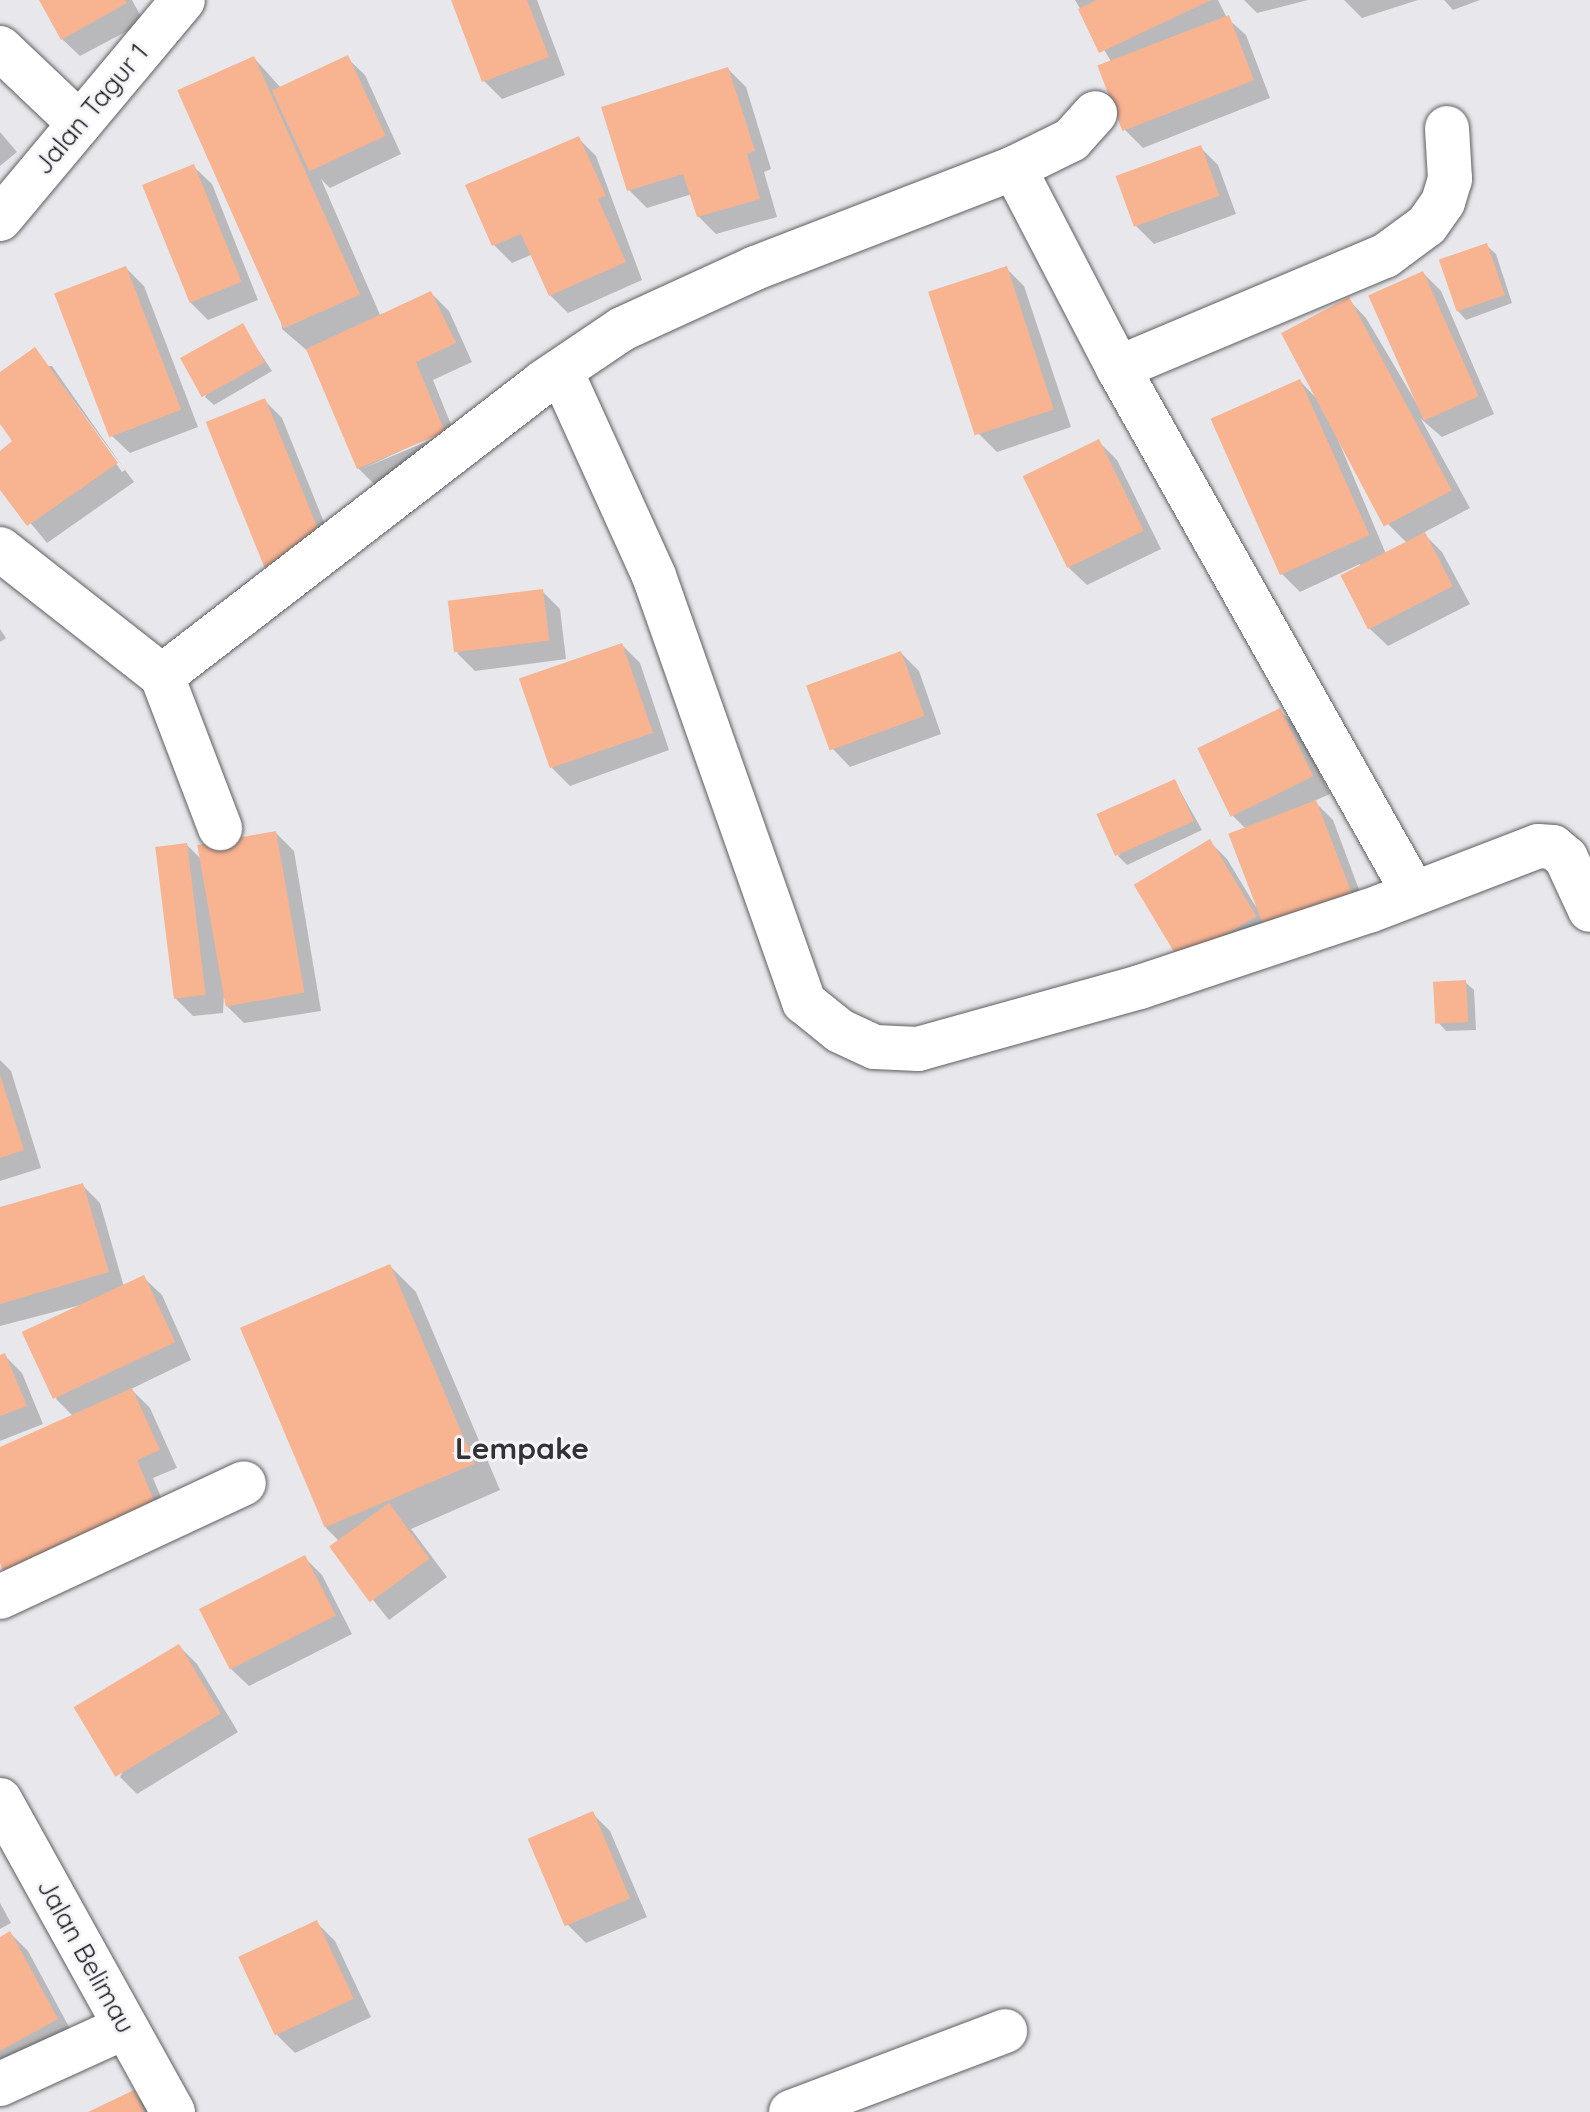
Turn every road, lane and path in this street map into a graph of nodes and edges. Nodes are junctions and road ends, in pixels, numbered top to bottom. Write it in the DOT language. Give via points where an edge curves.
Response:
graph roads {
  1 [pos="183,0"];
  2 [pos="0,48"];
  3 [pos="1095,113"];
  4 [pos="80,124"];
  5 [pos="1447,128"];
  6 [pos="1014,168"];
  7 [pos="0,219"];
  8 [pos="1118,368"];
  9 [pos="561,371"];
  10 [pos="0,549"];
  11 [pos="162,676"];
  12 [pos="220,828"];
  13 [pos="1413,892"];
  14 [pos="1590,910"];
  15 [pos="244,1483"];
  16 [pos="0,1597"];
  17 [pos="0,1800"];
  18 [pos="125,2027"];
  19 [pos="1005,2031"];
  20 [pos="0,2084"];
  21 [pos="173,2112"];
  22 [pos="791,2112"];
  1 -- 4 [label="street, Jalan Tagur 1"];
  2 -- 4 [label="street"];
  3 -- 6 [label="street" via="1071,140"];
  4 -- 7 [label="street, Jalan Tagur 1"];
  5 -- 8 [label="street" via="1450,179 1443,202 1427,225 1385,256"];
  6 -- 8 [label="street"];
  6 -- 9 [label="street" via="755,268 622,329"];
  8 -- 13 [label="street"];
  9 -- 11 [label="street"];
  9 -- 13 [label="street" via="654,576 804,1002 840,1031 875,1047 918,1049 1140,987"];
  10 -- 11 [label="street"];
  11 -- 12 [label="street"];
  13 -- 14 [label="street" via="1513,854 1553,847 1566,858"];
  15 -- 16 [label="street"];
  17 -- 18 [label="street, Jalan Belimau"];
  18 -- 20 [label="street"];
  18 -- 21 [label="street, Jalan Belimau"];
  19 -- 22 [label="street"];
}
